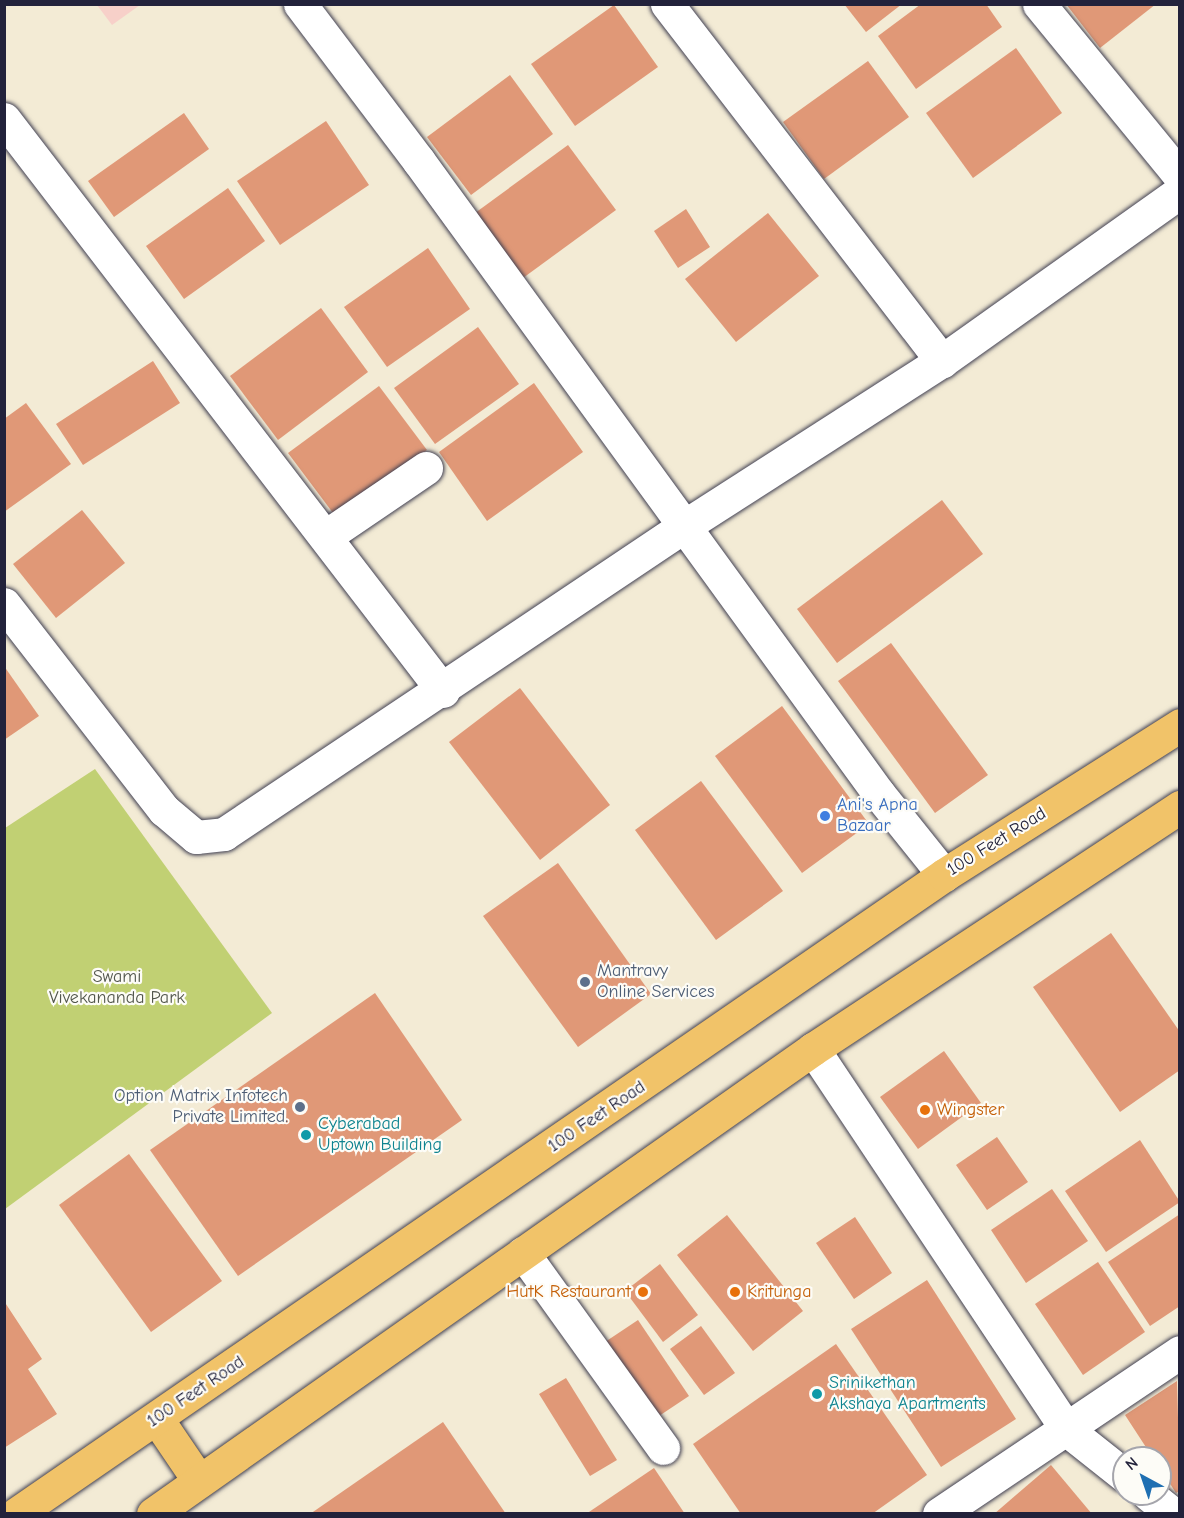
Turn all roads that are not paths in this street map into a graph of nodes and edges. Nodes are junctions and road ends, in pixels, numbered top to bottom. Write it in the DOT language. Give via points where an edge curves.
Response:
graph roads {
  1 [pos="300,4"];
  2 [pos="667,4"];
  3 [pos="1039,4"];
  4 [pos="4,119"];
  5 [pos="1179,176"];
  6 [pos="1179,192"];
  7 [pos="942,361"];
  8 [pos="426,468"];
  9 [pos="683,527"];
  10 [pos="326,536"];
  11 [pos="4,604"];
  12 [pos="443,691"];
  13 [pos="1179,724"];
  14 [pos="1179,807"];
  15 [pos="944,876"];
  16 [pos="813,1049"];
  17 [pos="523,1253"];
  18 [pos="1179,1352"];
  19 [pos="156,1419"];
  20 [pos="1066,1429"];
  21 [pos="663,1448"];
  22 [pos="1112,1465"];
  23 [pos="200,1482"];
  24 [pos="16,1514"];
  25 [pos="153,1514"];
  26 [pos="939,1514"];
  1 -- 9 [label="street" via="418,160"];
  2 -- 7 [label="street"];
  3 -- 5 [label="street"];
  4 -- 10 [label="street"];
  6 -- 7 [label="street"];
  7 -- 9 [label="street"];
  8 -- 10 [label="street"];
  9 -- 12 [label="street"];
  9 -- 15 [label="street"];
  10 -- 12 [label="street"];
  11 -- 12 [label="street" via="164,810 196,837 224,834"];
  13 -- 15 [label="main road, 100 Feet Road"];
  14 -- 16 [label="main road"];
  15 -- 19 [label="main road, 100 Feet Road"];
  16 -- 17 [label="main road"];
  16 -- 20 [label="street"];
  17 -- 21 [label="street"];
  17 -- 23 [label="main road"];
  18 -- 20 [label="street"];
  19 -- 23 [label="main road"];
  19 -- 24 [label="main road, 100 Feet Road"];
  20 -- 22 [label="street"];
  20 -- 26 [label="street"];
  23 -- 25 [label="main road"];
}
